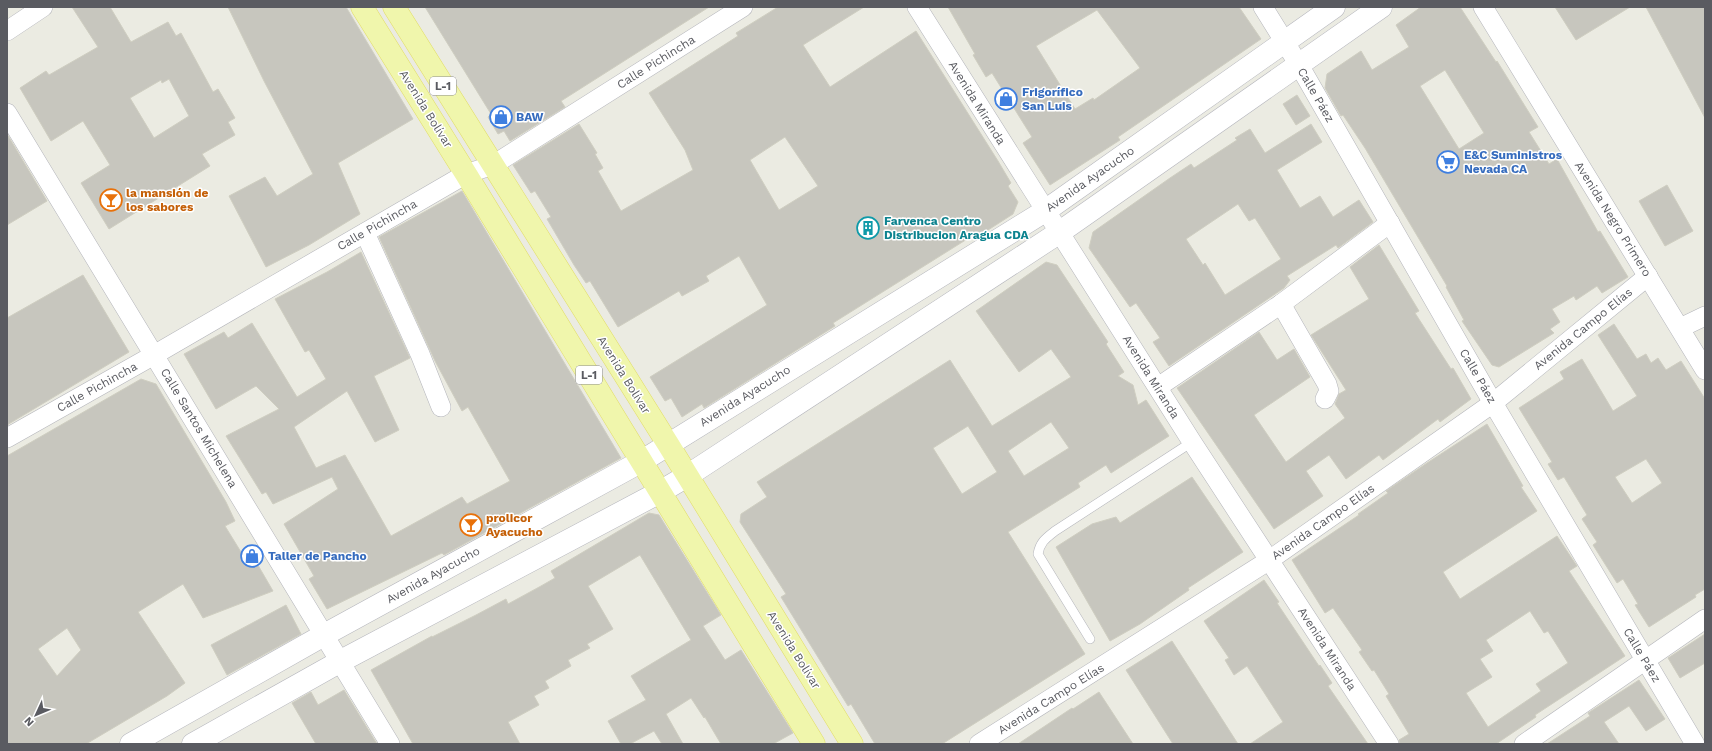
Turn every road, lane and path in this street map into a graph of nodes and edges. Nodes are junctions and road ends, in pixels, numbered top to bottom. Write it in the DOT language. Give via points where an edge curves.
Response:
graph roads {
  1 [pos="43,7"];
  2 [pos="362,7"];
  3 [pos="394,7"];
  4 [pos="744,7"];
  5 [pos="917,7"];
  6 [pos="1263,7"];
  7 [pos="1334,7"];
  8 [pos="1381,7"];
  9 [pos="1483,7"];
  10 [pos="7,31"];
  11 [pos="1284,42"];
  12 [pos="1299,65"];
  13 [pos="7,113"];
  14 [pos="493,165"];
  15 [pos="466,174"];
  16 [pos="1045,211"];
  17 [pos="1390,224"];
  18 [pos="365,232"];
  19 [pos="1060,232"];
  20 [pos="1648,276"];
  21 [pos="1281,304"];
  22 [pos="1705,316"];
  23 [pos="1680,328"];
  24 [pos="154,355"];
  25 [pos="1705,370"];
  26 [pos="1158,387"];
  27 [pos="1325,399"];
  28 [pos="1493,403"];
  29 [pos="441,407"];
  30 [pos="7,438"];
  31 [pos="1192,442"];
  32 [pos="668,444"];
  33 [pos="642,461"];
  34 [pos="686,476"];
  35 [pos="660,492"];
  36 [pos="1268,561"];
  37 [pos="1705,620"];
  38 [pos="324,635"];
  39 [pos="1090,639"];
  40 [pos="1645,661"];
  41 [pos="341,662"];
  42 [pos="809,742"];
  43 [pos="131,744"];
  44 [pos="193,744"];
  45 [pos="390,744"];
  46 [pos="852,744"];
  47 [pos="979,744"];
  48 [pos="1389,744"];
  49 [pos="1524,744"];
  50 [pos="1695,744"];
  1 -- 10 [label="street"];
  2 -- 15 [label="main road, Avenida Bolívar / L-1"];
  3 -- 14 [label="main road, Avenida Bolívar / L-1"];
  4 -- 14 [label="street, Calle Pichincha"];
  5 -- 16 [label="street, Avenida Miranda"];
  6 -- 11 [label="street, Calle Páez"];
  7 -- 11 [label="street, Avenida Ayacucho"];
  8 -- 12 [label="street"];
  9 -- 20 [label="street, Avenida Negro Primero"];
  11 -- 12 [label="street, Calle Páez"];
  11 -- 16 [label="street, Avenida Ayacucho"];
  12 -- 17 [label="street, Calle Páez"];
  12 -- 19 [label="street"];
  13 -- 24 [label="street, Calle Santos Michelena"];
  14 -- 15 [label="street, Calle Pichincha"];
  14 -- 32 [label="main road, Avenida Bolívar / L-1"];
  15 -- 18 [label="street, Calle Pichincha"];
  15 -- 33 [label="main road, Avenida Bolívar / L-1"];
  16 -- 19 [label="street, Avenida Miranda"];
  16 -- 32 [label="street, Avenida Ayacucho"];
  17 -- 21 [label="street"];
  17 -- 28 [label="street, Calle Páez"];
  18 -- 24 [label="street, Calle Pichincha"];
  18 -- 29 [label="street"];
  19 -- 26 [label="street, Avenida Miranda"];
  19 -- 34 [label="street"];
  20 -- 23 [label="street, Avenida Negro Primero"];
  20 -- 28 [label="street, Avenida Campo Elías"];
  21 -- 26 [label="street"];
  21 -- 27 [label="street" via="1327,384 1329,391"];
  22 -- 23 [label="street"];
  23 -- 25 [label="street, Avenida Negro Primero"];
  24 -- 30 [label="street, Calle Pichincha"];
  24 -- 38 [label="street, Calle Santos Michelena"];
  26 -- 31 [label="street, Avenida Miranda"];
  28 -- 36 [label="street, Avenida Campo Elías"];
  28 -- 40 [label="street, Calle Páez"];
  31 -- 36 [label="street, Avenida Miranda"];
  31 -- 39 [label="lane" via="1055,531 1039,547 1038,554"];
  32 -- 33 [label="street, Avenida Ayacucho"];
  32 -- 34 [label="main road, Avenida Bolívar / L-1"];
  33 -- 35 [label="main road, Avenida Bolívar / L-1"];
  33 -- 38 [label="street, Avenida Ayacucho"];
  34 -- 35 [label="street"];
  34 -- 46 [label="main road, Avenida Bolívar / L-1"];
  35 -- 41 [label="street"];
  35 -- 42 [label="main road, Avenida Bolívar / L-1"];
  36 -- 47 [label="street, Avenida Campo Elías"];
  36 -- 48 [label="street, Avenida Miranda"];
  37 -- 40 [label="street"];
  38 -- 41 [label="street, Calle Santos Michelena"];
  38 -- 43 [label="street, Avenida Ayacucho"];
  40 -- 49 [label="street"];
  40 -- 50 [label="street, Calle Páez"];
  41 -- 44 [label="street"];
  41 -- 45 [label="street, Calle Santos Michelena"];
}
